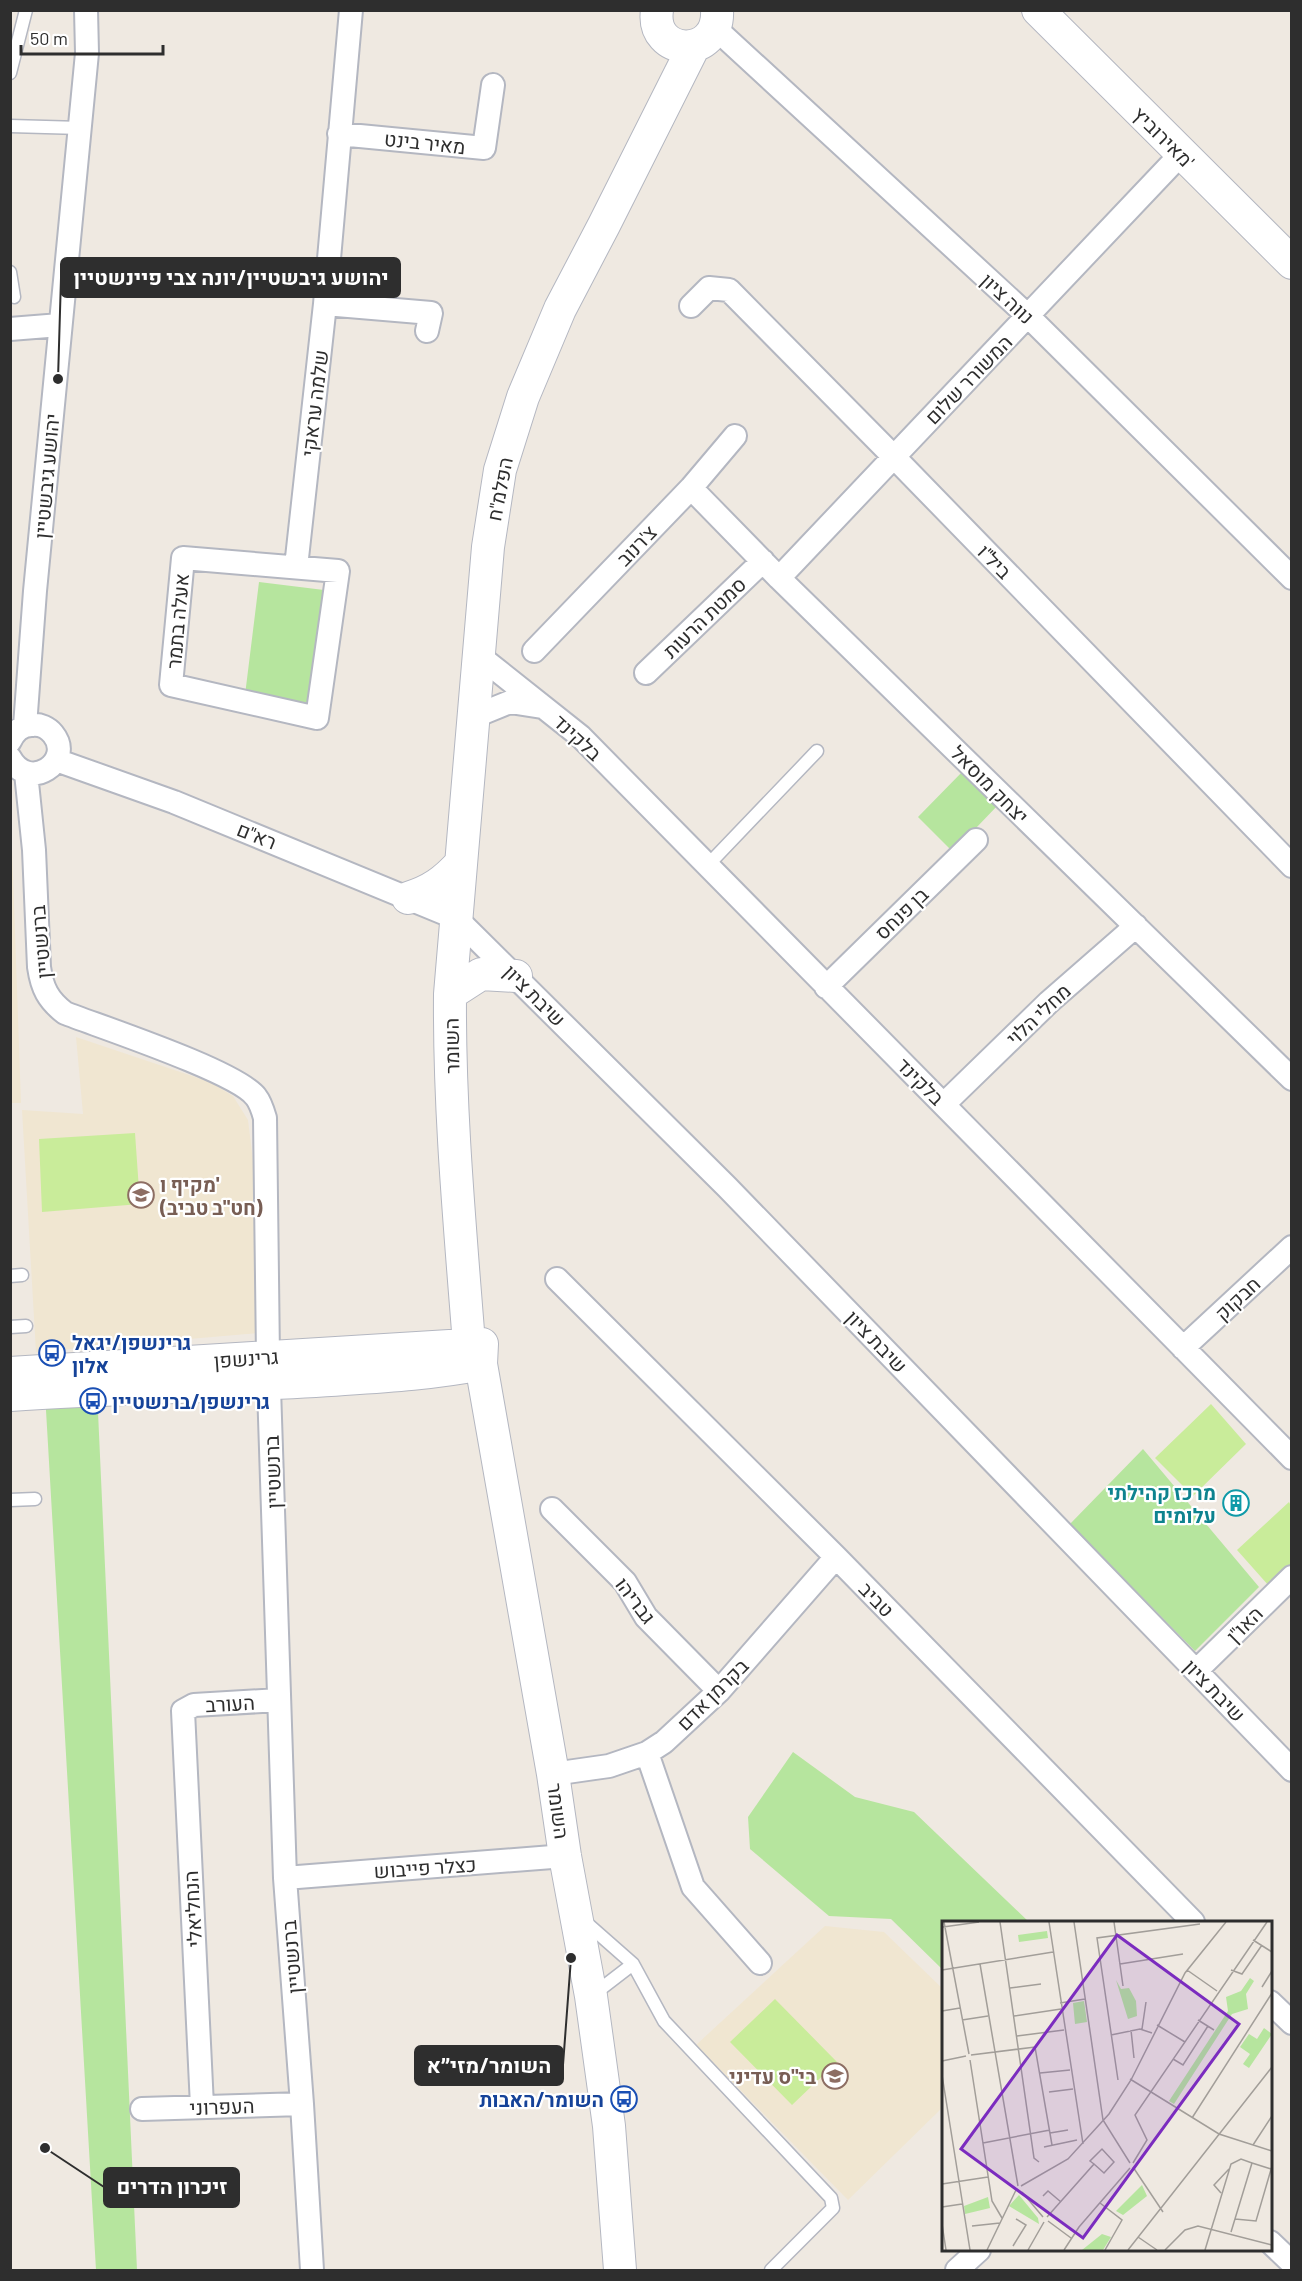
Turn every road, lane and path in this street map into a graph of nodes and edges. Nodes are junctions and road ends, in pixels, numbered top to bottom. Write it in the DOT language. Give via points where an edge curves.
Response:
graph roads {
  1 [pos="26,10"];
  2 [pos="86,10"];
  3 [pos="351,10"];
  4 [pos="1038,10"];
  5 [pos="660,24"];
  6 [pos="709,28"];
  7 [pos="10,73"];
  8 [pos="494,85"];
  9 [pos="669,95"];
  10 [pos="10,126"];
  11 [pos="81,128"];
  12 [pos="339,134"];
  13 [pos="1181,154"];
  14 [pos="1292,263"];
  15 [pos="10,272"];
  16 [pos="14,297"];
  17 [pos="325,304"];
  18 [pos="691,306"];
  19 [pos="1028,316"];
  20 [pos="60,325"];
  21 [pos="10,329"];
  22 [pos="428,332"];
  23 [pos="735,436"];
  24 [pos="894,457"];
  25 [pos="691,488"];
  26 [pos="762,561"];
  27 [pos="296,567"];
  28 [pos="779,578"];
  29 [pos="1292,578"];
  30 [pos="534,651"];
  31 [pos="478,655"];
  32 [pos="646,673"];
  33 [pos="547,708"];
  34 [pos="473,717"];
  35 [pos="18,733"];
  36 [pos="817,751"];
  37 [pos="56,760"];
  38 [pos="18,765"];
  39 [pos="976,840"];
  40 [pos="461,863"];
  41 [pos="707,866"];
  42 [pos="1292,866"];
  43 [pos="408,898"];
  44 [pos="456,918"];
  45 [pos="1136,926"];
  46 [pos="516,976"];
  47 [pos="825,987"];
  48 [pos="450,994"];
  49 [pos="1292,1079"];
  50 [pos="945,1104"];
  51 [pos="1292,1247"];
  52 [pos="557,1279"];
  53 [pos="26,1326"];
  54 [pos="10,1327"];
  55 [pos="1183,1348"];
  56 [pos="477,1351"];
  57 [pos="268,1371"];
  58 [pos="10,1373"];
  59 [pos="10,1395"];
  60 [pos="1292,1458"];
  61 [pos="35,1499"];
  62 [pos="10,1500"];
  63 [pos="552,1509"];
  64 [pos="836,1557"];
  65 [pos="1292,1577"];
  66 [pos="1196,1671"];
  67 [pos="718,1691"];
  68 [pos="279,1700"];
  69 [pos="183,1711"];
  70 [pos="646,1753"];
  71 [pos="1292,1770"];
  72 [pos="553,1774"];
  73 [pos="565,1856"];
  74 [pos="285,1878"];
  75 [pos="575,1913"];
  76 [pos="1191,1921"];
  77 [pos="760,1963"];
  78 [pos="633,1964"];
  79 [pos="591,1996"];
  80 [pos="1272,2003"];
  81 [pos="1292,2023"];
  82 [pos="303,2104"];
  83 [pos="202,2106"];
  84 [pos="142,2109"];
  85 [pos="1272,2244"];
  86 [pos="978,2251"];
  87 [pos="1292,2264"];
  88 [pos="619,2267"];
  89 [pos="312,2271"];
  90 [pos="771,2271"];
  91 [pos="957,2271"];
  1 -- 7 [label="lane"];
  2 -- 11 [label="street, יהושע גיבשטיין"];
  3 -- 12 [label="street, שלמה עראקי"];
  4 -- 13 [label="street, מאירוביץ'"];
  5 -- 6 [label="street" via="678,46"];
  5 -- 9 [label="street"];
  6 -- 9 [label="street, הפלמ\"ח"];
  6 -- 19 [label="street, נווה ציון"];
  8 -- 12 [label="street, מאיר בינט" via="484,148"];
  9 -- 31 [label="street, הפלמ\"ח" via="560,309 523,397 500,470"];
  10 -- 11 [label="lane"];
  11 -- 20 [label="street, יהושע גיבשטיין"];
  12 -- 17 [label="street, שלמה עראקי"];
  13 -- 14 [label="street, מאירוביץ'"];
  13 -- 19 [label="street, המשורר שלום"];
  15 -- 16 [label="lane"];
  17 -- 22 [label="street" via="430,313"];
  17 -- 27 [label="street, שלמה עראקי"];
  18 -- 24 [label="street, ביל\"ו" via="709,288 729,290"];
  19 -- 24 [label="street, המשורר שלום"];
  19 -- 29 [label="street, נווה ציון"];
  20 -- 21 [label="street"];
  20 -- 35 [label="street, יהושע גיבשטיין"];
  23 -- 25 [label="street, צ'רנוב"];
  24 -- 28 [label="street, המשורר שלום"];
  24 -- 42 [label="street, ביל\"ו"];
  25 -- 26 [label="street, יצחק מוסאל"];
  25 -- 30 [label="street, צ'רנוב"];
  26 -- 28 [label="street, יצחק מוסאל"];
  26 -- 32 [label="street, סמטת הרעות"];
  27 -- 27 [label="street, אעלה בתמר" via="183,558 171,685 317,718 338,571"];
  28 -- 45 [label="street, יצחק מוסאל"];
  31 -- 33 [label="street, בלקינד"];
  31 -- 34 [label="street, הפלמ\"ח"];
  33 -- 34 [label="street, בלקינד" via="510,702"];
  33 -- 41 [label="street, בלקינד" via="580,736"];
  34 -- 40 [label="street, הפלמ\"ח"];
  35 -- 37 [label="street" via="42,726 55,736"];
  36 -- 41 [label="lane"];
  37 -- 38 [label="street" via="40,773"];
  37 -- 43 [label="street, רא\"ם" via="174,802"];
  38 -- 57 [label="street, ברנשטיין" via="34,850 39,967 42,986 52,1002 65,1013 239,1083 256,1096 266,1118"];
  39 -- 47 [label="street, בן פנחס"];
  40 -- 43 [label="street" via="429,892"];
  40 -- 44 [label="street, הפלמ\"ח"];
  41 -- 47 [label="street, בלקינד"];
  43 -- 44 [label="street, רא\"ם"];
  44 -- 46 [label="street, שיבת ציון"];
  44 -- 48 [label="street, השומר"];
  45 -- 49 [label="street, יצחק מוסאל"];
  45 -- 50 [label="street, מחלי הלוי" via="1049,1002"];
  46 -- 48 [label="street" via="481,974"];
  46 -- 66 [label="street, שיבת ציון" via="727,1187"];
  47 -- 50 [label="street, בלקינד"];
  48 -- 56 [label="street, השומר" via="456,1175 483,1326"];
  50 -- 55 [label="street, בלקינד"];
  51 -- 55 [label="street, חבקוק"];
  52 -- 64 [label="street, טביב"];
  53 -- 54 [label="lane"];
  55 -- 60 [label="street, בלקינד"];
  56 -- 57 [label="street, גרינשפן"];
  56 -- 72 [label="street, השומר"];
  57 -- 58 [label="street, גרינשפן"];
  57 -- 59 [label="street, גרינשפן"];
  57 -- 68 [label="street, ברנשטיין"];
  61 -- 62 [label="lane"];
  63 -- 67 [label="street, גבריהו" via="625,1582 646,1617"];
  64 -- 67 [label="street, בקרמן אדם"];
  64 -- 76 [label="street, טביב"];
  65 -- 66 [label="street, האו\"ן"];
  66 -- 71 [label="street, שיבת ציון"];
  67 -- 70 [label="street, בקרמן אדם" via="664,1742"];
  68 -- 69 [label="street, העורב" via="194,1705"];
  68 -- 74 [label="street, ברנשטיין"];
  69 -- 83 [label="street, הנחליאלי"];
  70 -- 72 [label="street, בקרמן אדם" via="609,1766"];
  70 -- 77 [label="street" via="693,1887"];
  72 -- 73 [label="street, השומר"];
  73 -- 74 [label="street, כצלר פייבוש"];
  73 -- 75 [label="street, השומר"];
  74 -- 82 [label="street, ברנשטיין"];
  75 -- 78 [label="lane"];
  75 -- 79 [label="street, השומר"];
  78 -- 79 [label="lane"];
  78 -- 90 [label="lane" via="664,2020 831,2198 833,2208"];
  79 -- 88 [label="street, השומר" via="609,2126"];
  80 -- 81 [label="street"];
  82 -- 83 [label="street, העפרוני"];
  82 -- 89 [label="street, ברנשטיין"];
  83 -- 84 [label="street, העפרוני"];
  85 -- 87 [label="street"];
  86 -- 91 [label="street"];
}
